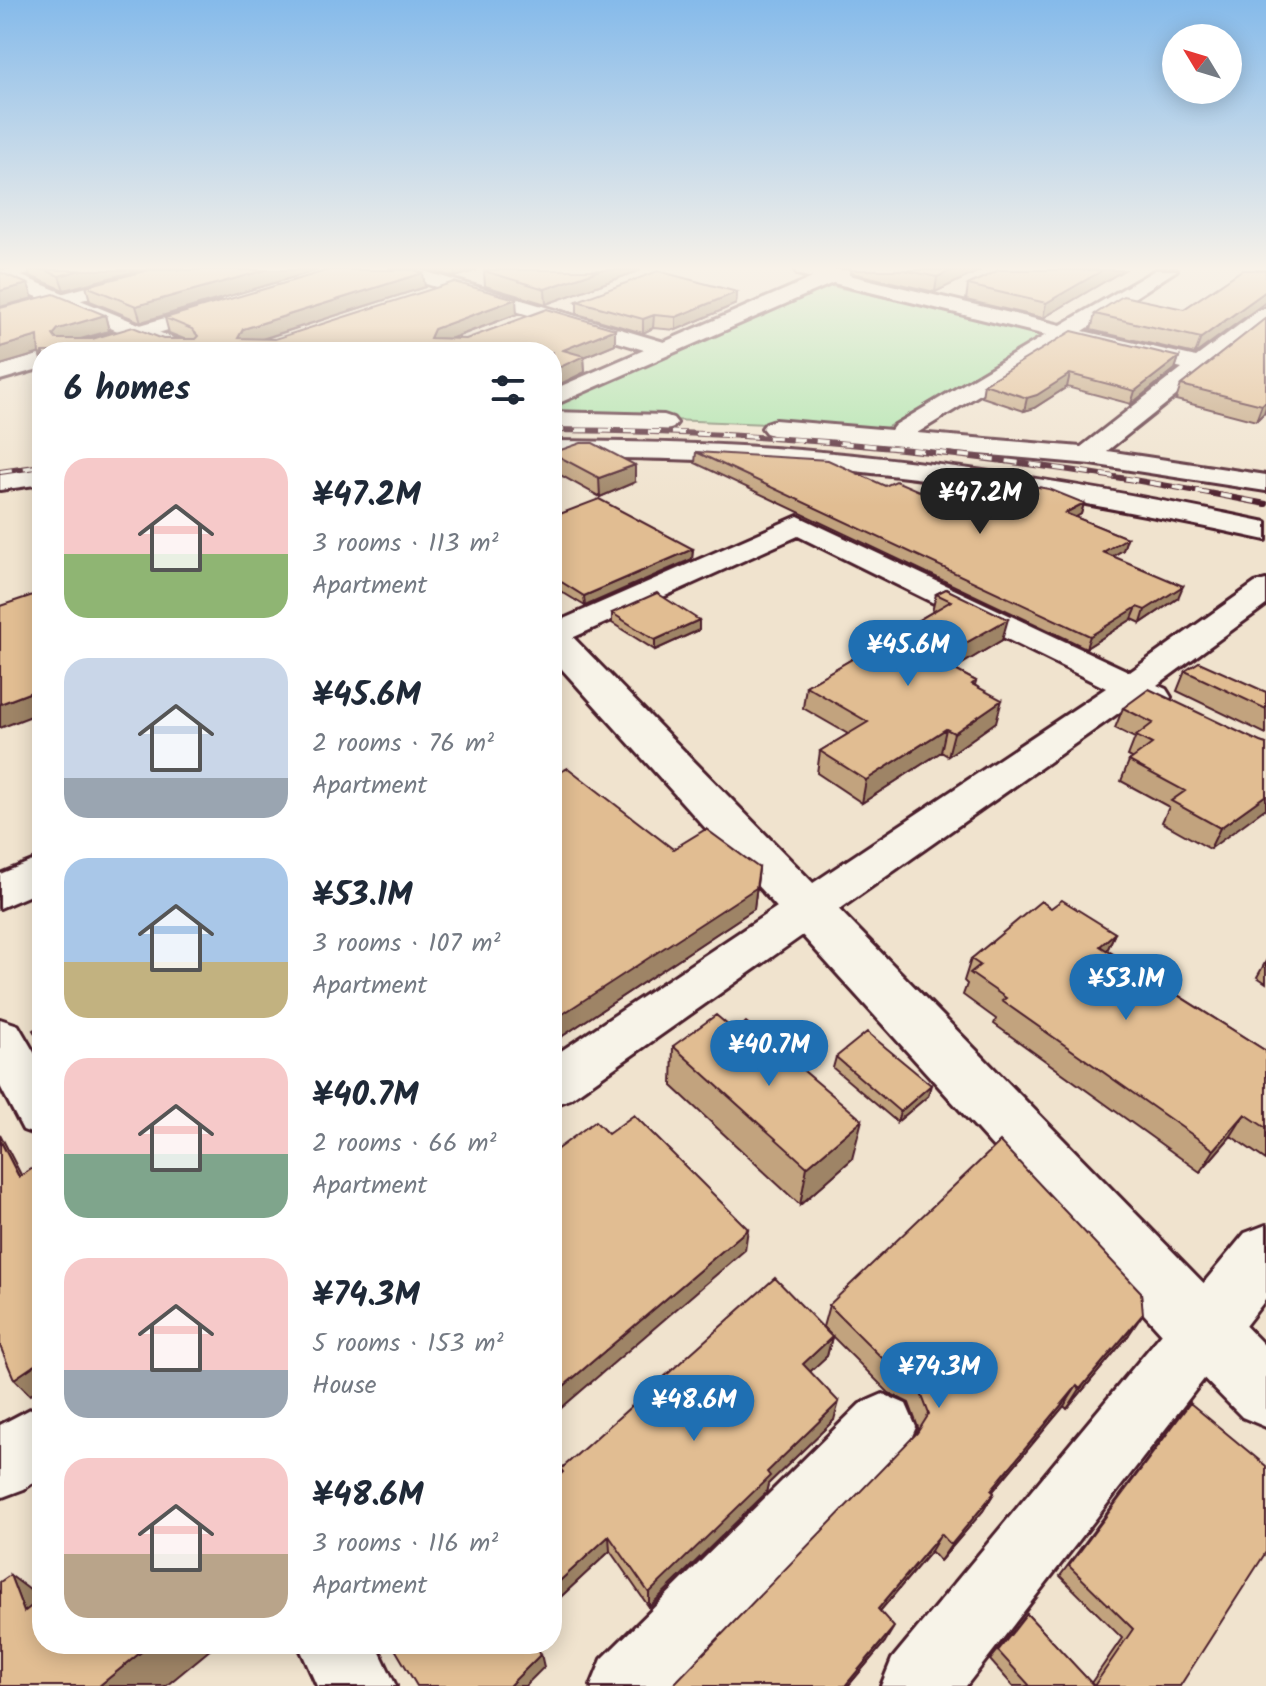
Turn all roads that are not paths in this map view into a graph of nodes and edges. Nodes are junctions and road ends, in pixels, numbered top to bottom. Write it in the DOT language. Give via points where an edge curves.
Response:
graph roads {
  1 [pos="664,349"];
  2 [pos="1038,349"];
  3 [pos="1130,349"];
  4 [pos="1220,349"];
  5 [pos="32,364"];
  6 [pos="1199,365"];
  7 [pos="0,373"];
  8 [pos="562,395"];
  9 [pos="562,420"];
  10 [pos="695,424"];
  11 [pos="758,427"];
  12 [pos="899,437"];
  13 [pos="562,449"];
  14 [pos="1091,456"];
  15 [pos="32,477"];
  16 [pos="0,482"];
  17 [pos="1266,483"];
  18 [pos="1266,531"];
  19 [pos="1266,590"];
  20 [pos="562,632"];
  21 [pos="562,648"];
  22 [pos="1132,687"];
  23 [pos="1185,713"];
  24 [pos="32,877"];
  25 [pos="0,892"];
  26 [pos="807,908"];
  27 [pos="0,1039"];
  28 [pos="562,1077"];
  29 [pos="32,1096"];
  30 [pos="1266,1253"];
  31 [pos="1204,1332"];
  32 [pos="1266,1393"];
  33 [pos="883,1427"];
  34 [pos="32,1443"];
  35 [pos="0,1465"];
  36 [pos="340,1654"];
  37 [pos="358,1686"];
  38 [pos="629,1686"];
  39 [pos="919,1686"];
  1 -- 8 [label="street"];
  2 -- 12 [label="street"];
  3 -- 6 [label="street"];
  4 -- 6 [label="street"];
  5 -- 7 [label="street"];
  6 -- 14 [label="street" via="1093,449"];
  9 -- 10 [label="street"];
  11 -- 12 [label="street"];
  12 -- 14 [label="street"];
  13 -- 18 [label="street" via="800,458 918,471 1056,490"];
  14 -- 17 [label="street"];
  15 -- 16 [label="street"];
  19 -- 22 [label="street"];
  20 -- 22 [label="street" via="798,525"];
  21 -- 26 [label="street"];
  22 -- 23 [label="street"];
  22 -- 26 [label="street"];
  24 -- 25 [label="street"];
  26 -- 28 [label="street"];
  26 -- 31 [label="street"];
  27 -- 29 [label="street"];
  30 -- 31 [label="street"];
  31 -- 32 [label="street"];
  31 -- 39 [label="street"];
  33 -- 38 [label="street"];
  34 -- 35 [label="street"];
  36 -- 37 [label="street"];
}
